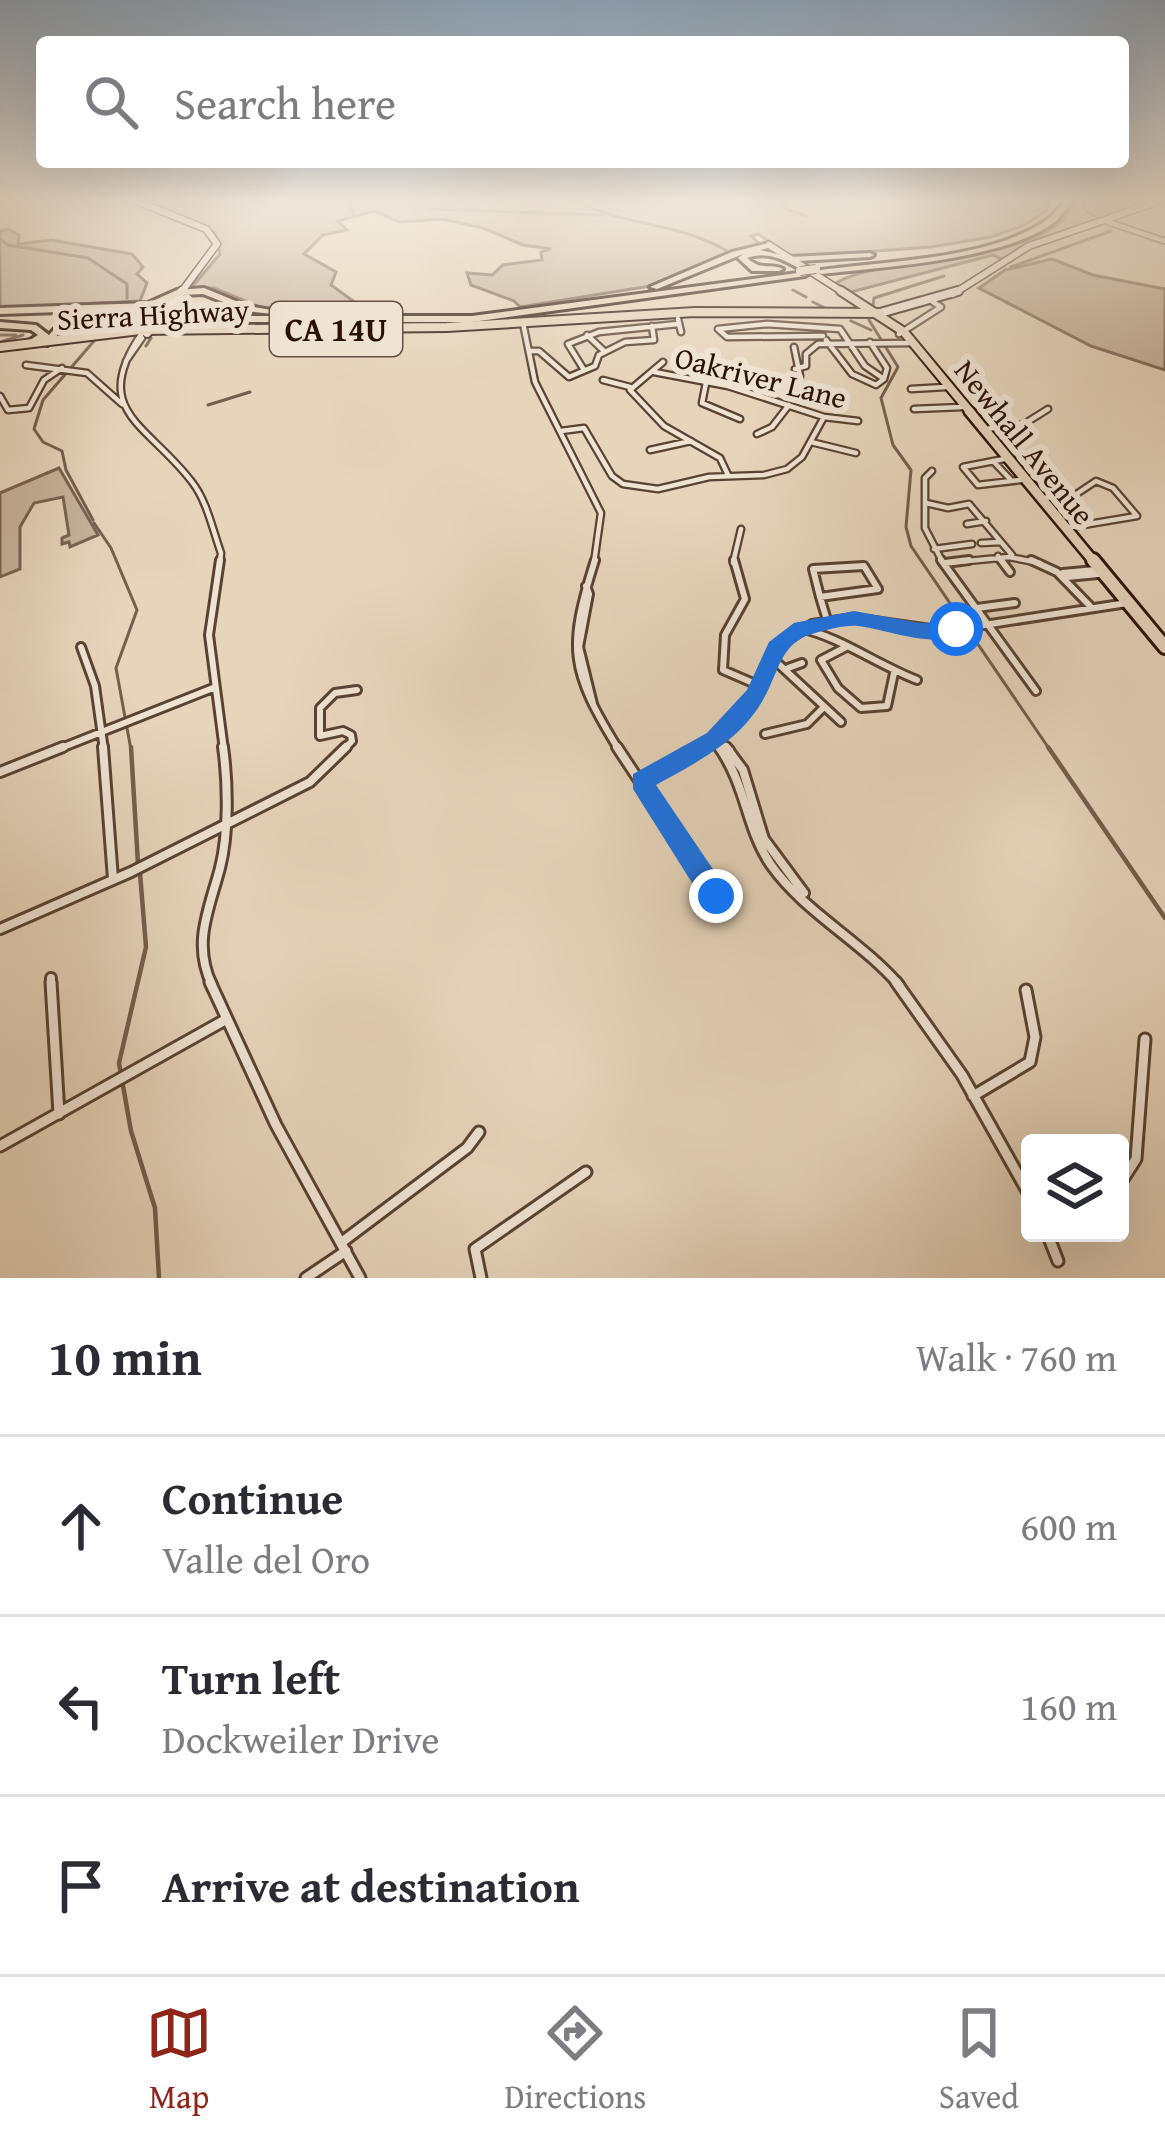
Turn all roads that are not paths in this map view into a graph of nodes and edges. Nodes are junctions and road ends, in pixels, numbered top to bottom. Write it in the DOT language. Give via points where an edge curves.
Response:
graph roads {
  1 [pos="209,258"];
  2 [pos="727,258"];
  3 [pos="743,258"];
  4 [pos="782,258"];
  5 [pos="790,258"];
  6 [pos="868,258"];
  7 [pos="868,258"];
  8 [pos="893,258"];
  9 [pos="895,258"];
  10 [pos="922,258"];
  11 [pos="1013,258"];
  12 [pos="809,270"];
  13 [pos="672,293"];
  14 [pos="621,295"];
  15 [pos="933,302"];
  16 [pos="20,311"];
  17 [pos="525,314"];
  18 [pos="877,314"];
  19 [pos="0,316"];
  20 [pos="160,316"];
  21 [pos="496,317"];
  22 [pos="326,318"];
  23 [pos="816,321"];
  24 [pos="652,326"];
  25 [pos="681,332"];
  26 [pos="587,335"];
  27 [pos="903,335"];
  28 [pos="823,336"];
  29 [pos="48,341"];
  30 [pos="848,341"];
  31 [pos="870,341"];
  32 [pos="33,342"];
  33 [pos="827,343"];
  34 [pos="794,347"];
  35 [pos="0,348"];
  36 [pos="529,351"];
  37 [pos="604,351"];
  38 [pos="663,362"];
  39 [pos="26,365"];
  40 [pos="62,368"];
  41 [pos="795,369"];
  42 [pos="584,370"];
  43 [pos="653,372"];
  44 [pos="800,376"];
  45 [pos="884,379"];
  46 [pos="603,380"];
  47 [pos="706,383"];
  48 [pos="630,387"];
  49 [pos="946,387"];
  50 [pos="911,389"];
  51 [pos="113,392"];
  52 [pos="0,397"];
  53 [pos="790,405"];
  54 [pos="964,407"];
  55 [pos="914,409"];
  56 [pos="1048,409"];
  57 [pos="824,417"];
  58 [pos="740,419"];
  59 [pos="858,421"];
  60 [pos="561,431"];
  61 [pos="985,432"];
  62 [pos="757,434"];
  63 [pos="691,440"];
  64 [pos="812,442"];
  65 [pos="650,450"];
  66 [pos="856,453"];
  67 [pos="1002,459"];
  68 [pos="932,471"];
  69 [pos="728,475"];
  70 [pos="1016,480"];
  71 [pos="1043,497"];
  72 [pos="925,503"];
  73 [pos="986,521"];
  74 [pos="967,524"];
  75 [pos="1063,527"];
  76 [pos="741,529"];
  77 [pos="1002,542"];
  78 [pos="933,549"];
  79 [pos="1012,555"];
  80 [pos="998,556"];
  81 [pos="944,564"];
  82 [pos="1010,572"];
  83 [pos="1096,572"];
  84 [pos="1065,575"];
  85 [pos="820,597"];
  86 [pos="1015,603"];
  87 [pos="1126,603"];
  88 [pos="1090,606"];
  89 [pos="976,608"];
  90 [pos="827,620"];
  91 [pos="985,626"];
  92 [pos="800,628"];
  93 [pos="81,647"];
  94 [pos="846,647"];
  95 [pos="1165,654"];
  96 [pos="770,656"];
  97 [pos="802,663"];
  98 [pos="788,668"];
  99 [pos="894,673"];
  100 [pos="917,680"];
  101 [pos="760,686"];
  102 [pos="213,688"];
  103 [pos="357,690"];
  104 [pos="1036,691"];
  105 [pos="824,708"];
  106 [pos="842,722"];
  107 [pos="102,732"];
  108 [pos="765,734"];
  109 [pos="715,740"];
  110 [pos="0,772"];
  111 [pos="641,782"];
  112 [pos="223,826"];
  113 [pos="113,879"];
  114 [pos="726,912"];
  115 [pos="0,929"];
  116 [pos="51,978"];
  117 [pos="1026,990"];
  118 [pos="224,1020"];
  119 [pos="1145,1039"];
  120 [pos="973,1096"];
  121 [pos="58,1114"];
  122 [pos="479,1132"];
  123 [pos="0,1146"];
  124 [pos="1129,1170"];
  125 [pos="586,1172"];
  126 [pos="1021,1180"];
  127 [pos="1051,1242"];
  128 [pos="344,1246"];
  129 [pos="1058,1261"];
  130 [pos="306,1278"];
  131 [pos="360,1278"];
  132 [pos="481,1278"];
  1 -- 20 [label="main road"];
  2 -- 14 [label="highway"];
  3 -- 12 [label="highway" via="759,269"];
  4 -- 12 [label="highway"];
  5 -- 12 [label="main road, Newhall Avenue"];
  6 -- 12 [label="highway"];
  7 -- 12 [label="highway"];
  8 -- 12 [label="highway"];
  9 -- 12 [label="highway"];
  10 -- 12 [label="highway"];
  11 -- 15 [label="main road, Sierra Highway"];
  12 -- 13 [label="highway"];
  12 -- 13 [label="highway"];
  12 -- 14 [label="highway"];
  12 -- 17 [label="highway"];
  12 -- 18 [label="main road, Newhall Avenue"];
  13 -- 17 [label="highway"];
  14 -- 17 [label="highway"];
  15 -- 18 [label="main road, Sierra Highway"];
  15 -- 27 [label="street" via="941,307"];
  16 -- 19 [label="highway"];
  16 -- 20 [label="highway"];
  16 -- 20 [label="highway" via="150,306"];
  17 -- 20 [label="main road, Sierra Highway / CA 14U"];
  17 -- 21 [label="highway"];
  17 -- 23 [label="main road, Sierra Highway / CA 14U" via="695,312"];
  17 -- 36 [label="street"];
  18 -- 23 [label="main road, Sierra Highway"];
  18 -- 27 [label="main road, Newhall Avenue"];
  18 -- 27 [label="main road, Newhall Avenue"];
  19 -- 20 [label="highway"];
  19 -- 32 [label="highway" via="37,328 44,335"];
  20 -- 21 [label="highway"];
  20 -- 21 [label="main road, Sierra Highway / CA 14U" via="476,328"];
  20 -- 22 [label="highway"];
  20 -- 22 [label="highway"];
  20 -- 22 [label="highway" via="212,292 259,310"];
  20 -- 29 [label="highway" via="67,325"];
  20 -- 51 [label="street" via="128,349"];
  21 -- 22 [label="highway"];
  23 -- 28 [label="street"];
  23 -- 28 [label="street" via="718,328 727,337"];
  23 -- 30 [label="street"];
  24 -- 25 [label="street" via="678,321"];
  24 -- 26 [label="street"];
  24 -- 37 [label="street" via="653,340"];
  26 -- 37 [label="street"];
  26 -- 42 [label="street" via="568,345"];
  27 -- 31 [label="street"];
  27 -- 49 [label="main road, Newhall Avenue"];
  27 -- 54 [label="main road, Newhall Avenue"];
  28 -- 33 [label="street"];
  29 -- 32 [label="main road, Sierra Highway"];
  29 -- 35 [label="main road, Sierra Highway"];
  30 -- 31 [label="street"];
  30 -- 33 [label="street"];
  30 -- 45 [label="street"];
  31 -- 45 [label="street" via="887,368"];
  32 -- 35 [label="main road, Sierra Highway"];
  33 -- 41 [label="street"];
  33 -- 45 [label="street" via="844,369 867,383"];
  34 -- 41 [label="street"];
  36 -- 42 [label="street" via="566,377"];
  36 -- 60 [label="street"];
  37 -- 42 [label="street"];
  38 -- 43 [label="street"];
  39 -- 40 [label="street"];
  40 -- 51 [label="street" via="87,373"];
  40 -- 52 [label="street" via="44,380 29,408 8,410"];
  41 -- 44 [label="street"];
  43 -- 47 [label="street, Oakriver Lane"];
  43 -- 48 [label="street"];
  46 -- 48 [label="street"];
  47 -- 53 [label="street, Oakriver Lane"];
  47 -- 58 [label="street" via="702,403"];
  48 -- 63 [label="street" via="664,426"];
  49 -- 50 [label="street"];
  49 -- 54 [label="main road, Newhall Avenue"];
  51 -- 102 [label="street" via="196,486 219,543"];
  53 -- 57 [label="street, Oakriver Lane"];
  53 -- 62 [label="street"];
  54 -- 55 [label="street"];
  54 -- 61 [label="main road, Newhall Avenue"];
  56 -- 61 [label="street"];
  57 -- 59 [label="street, Oakriver Lane"];
  57 -- 64 [label="street"];
  60 -- 69 [label="street" via="584,428 623,484 658,489"];
  60 -- 111 [label="street" via="604,533 575,616 578,676"];
  61 -- 67 [label="main road, Newhall Avenue"];
  63 -- 65 [label="street"];
  63 -- 69 [label="street" via="720,458"];
  64 -- 66 [label="street"];
  64 -- 69 [label="street" via="787,469"];
  67 -- 70 [label="main road, Newhall Avenue"];
  67 -- 70 [label="street" via="963,467 978,484"];
  67 -- 71 [label="main road, Newhall Avenue"];
  68 -- 72 [label="street"];
  70 -- 75 [label="main road, Newhall Avenue"];
  71 -- 75 [label="main road, Newhall Avenue"];
  71 -- 75 [label="street" via="1076,495 1096,481 1137,516"];
  72 -- 73 [label="street" via="970,504"];
  72 -- 78 [label="street"];
  73 -- 74 [label="street"];
  73 -- 77 [label="street"];
  75 -- 83 [label="main road, Newhall Avenue"];
  75 -- 87 [label="main road, Newhall Avenue"];
  76 -- 101 [label="street" via="733,565 745,598 725,635 723,670"];
  77 -- 78 [label="street"];
  77 -- 79 [label="street"];
  78 -- 81 [label="street"];
  79 -- 80 [label="street"];
  79 -- 84 [label="street"];
  80 -- 81 [label="street"];
  80 -- 82 [label="street"];
  81 -- 89 [label="street"];
  83 -- 84 [label="street"];
  83 -- 87 [label="main road, Newhall Avenue"];
  84 -- 88 [label="street"];
  85 -- 85 [label="street" via="813,569 864,566 878,590"];
  85 -- 90 [label="street"];
  86 -- 89 [label="street"];
  87 -- 88 [label="street"];
  87 -- 95 [label="main road, Newhall Avenue"];
  88 -- 91 [label="street"];
  89 -- 91 [label="street"];
  90 -- 91 [label="street" via="920,630"];
  90 -- 92 [label="street"];
  91 -- 104 [label="street"];
  92 -- 94 [label="street"];
  92 -- 96 [label="street"];
  93 -- 107 [label="street" via="92,660"];
  94 -- 99 [label="street"];
  94 -- 99 [label="street" via="821,660 861,708 887,706"];
  96 -- 98 [label="street"];
  96 -- 101 [label="street"];
  97 -- 98 [label="street"];
  98 -- 105 [label="street"];
  99 -- 100 [label="street"];
  101 -- 109 [label="street"];
  102 -- 107 [label="street"];
  102 -- 112 [label="street" via="226,767"];
  103 -- 112 [label="street" via="335,693 317,716 320,736 352,735 336,758 310,782"];
  105 -- 106 [label="street"];
  105 -- 108 [label="street" via="807,724"];
  107 -- 110 [label="street"];
  107 -- 113 [label="street"];
  109 -- 111 [label="street"];
  109 -- 120 [label="street" via="736,769 763,851 780,876 886,969"];
  111 -- 114 [label="street"];
  112 -- 113 [label="street"];
  112 -- 118 [label="street" via="201,962"];
  113 -- 115 [label="street"];
  116 -- 121 [label="street"];
  117 -- 120 [label="street" via="1035,1037 1030,1062"];
  118 -- 121 [label="street"];
  118 -- 128 [label="street"];
  119 -- 124 [label="street"];
  120 -- 126 [label="street"];
  121 -- 123 [label="street"];
  122 -- 128 [label="street"];
  125 -- 132 [label="street" via="475,1249"];
  127 -- 129 [label="street"];
  128 -- 130 [label="street"];
  128 -- 131 [label="street"];
}
